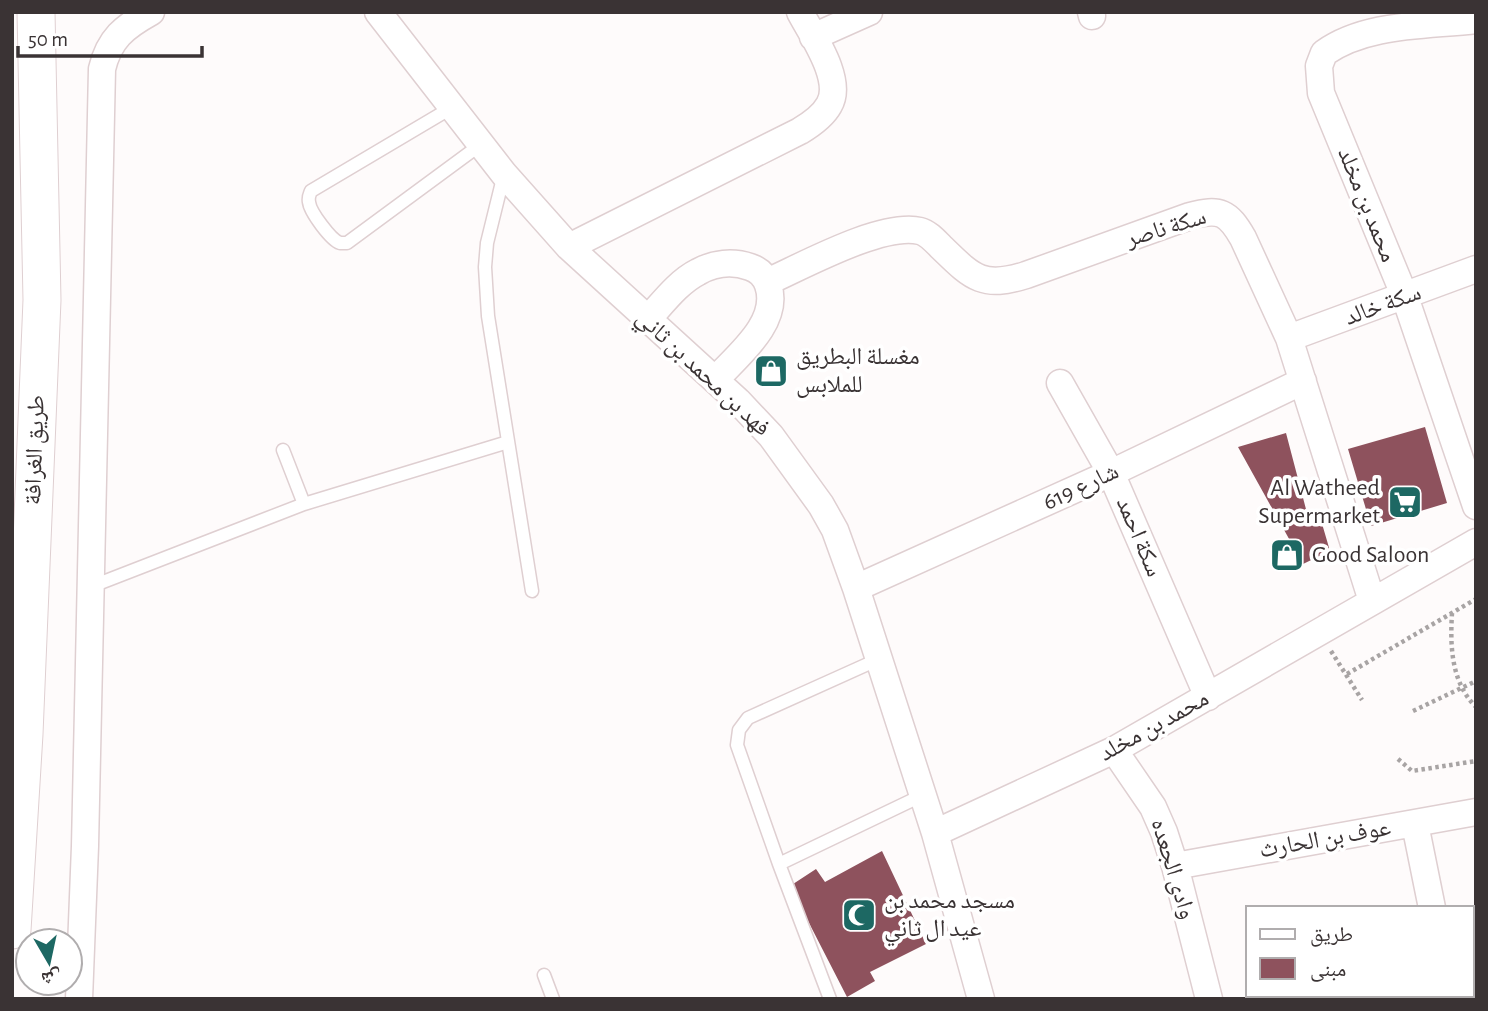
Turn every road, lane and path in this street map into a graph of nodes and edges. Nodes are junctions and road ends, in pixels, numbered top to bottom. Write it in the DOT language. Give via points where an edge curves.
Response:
graph roads {
  1 [pos="36,12"];
  2 [pos="151,12"];
  3 [pos="378,12"];
  4 [pos="800,12"];
  5 [pos="869,12"];
  6 [pos="1476,20"];
  7 [pos="813,37"];
  8 [pos="451,108"];
  9 [pos="480,145"];
  10 [pos="504,174"];
  11 [pos="569,247"];
  12 [pos="1476,269"];
  13 [pos="767,282"];
  14 [pos="1405,297"];
  15 [pos="647,320"];
  16 [pos="1289,338"];
  17 [pos="715,380"];
  18 [pos="1303,381"];
  19 [pos="1060,383"];
  20 [pos="508,443"];
  21 [pos="283,450"];
  22 [pos="1111,473"];
  23 [pos="304,504"];
  24 [pos="1476,506"];
  25 [pos="1476,542"];
  26 [pos="90,587"];
  27 [pos="856,588"];
  28 [pos="532,591"];
  29 [pos="1476,599"];
  30 [pos="1372,601"];
  31 [pos="1452,613"];
  32 [pos="1318,633"];
  33 [pos="879,659"];
  34 [pos="1348,674"];
  35 [pos="1476,681"];
  36 [pos="1461,688"];
  37 [pos="1208,697"];
  38 [pos="1362,700"];
  39 [pos="1476,707"];
  40 [pos="1413,711"];
  41 [pos="1114,750"];
  42 [pos="1398,759"];
  43 [pos="1476,761"];
  44 [pos="923,795"];
  45 [pos="1476,812"];
  46 [pos="1415,824"];
  47 [pos="935,834"];
  48 [pos="779,864"];
  49 [pos="1175,866"];
  50 [pos="1432,906"];
  51 [pos="12,930"];
  52 [pos="544,975"];
  53 [pos="79,999"];
  54 [pos="553,999"];
  55 [pos="830,999"];
  56 [pos="981,999"];
  57 [pos="1209,999"];
  1 -- 51 [label="main road, طريق الغرافة" via="42,300"];
  2 -- 26 [label="street" via="121,32 106,50 102,69"];
  3 -- 8 [label="street, فهد بن محمد بن ثاني"];
  4 -- 7 [label="street"];
  5 -- 7 [label="street"];
  6 -- 14 [label="street, محمد بن مخلد" via="1358,35 1324,53 1319,66 1321,93"];
  7 -- 11 [label="street" via="833,86 829,106 812,123"];
  8 -- 9 [label="street, فهد بن محمد بن ثاني"];
  8 -- 9 [label="lane" via="311,191 309,206 329,236 347,243"];
  9 -- 10 [label="street, فهد بن محمد بن ثاني"];
  10 -- 11 [label="street, فهد بن محمد بن ثاني"];
  10 -- 20 [label="lane" via="485,267"];
  11 -- 15 [label="street, فهد بن محمد بن ثاني"];
  12 -- 14 [label="street, سكة خالد"];
  13 -- 15 [label="street" via="762,274 740,264 709,267 687,279"];
  13 -- 16 [label="street, سكة ناصر" via="875,235 906,230 922,232 970,274 986,282 1010,280 1208,211 1223,213 1234,223"];
  13 -- 17 [label="street" via="771,298 763,325"];
  14 -- 16 [label="street, سكة خالد"];
  14 -- 24 [label="street, محمد بن مخلد"];
  15 -- 17 [label="street, فهد بن محمد بن ثاني"];
  16 -- 18 [label="street, سكة ناصر"];
  17 -- 27 [label="street, فهد بن محمد بن ثاني" via="771,436 821,505"];
  18 -- 22 [label="street, شارع 619"];
  18 -- 30 [label="street, سكة ناصر"];
  19 -- 22 [label="street, سكة احمد"];
  20 -- 23 [label="lane"];
  20 -- 28 [label="lane"];
  21 -- 23 [label="lane"];
  22 -- 27 [label="street, شارع 619"];
  22 -- 37 [label="street, سكة احمد"];
  23 -- 26 [label="lane"];
  25 -- 30 [label="street, محمد بن مخلد"];
  26 -- 53 [label="street"];
  27 -- 33 [label="street, فهد بن محمد بن ثاني"];
  29 -- 31 [label="path"];
  30 -- 32 [label="street, محمد بن مخلد"];
  31 -- 34 [label="path"];
  31 -- 36 [label="path" via="1452,661"];
  32 -- 34 [label="path"];
  32 -- 37 [label="street, محمد بن مخلد"];
  33 -- 44 [label="street, فهد بن محمد بن ثاني"];
  33 -- 48 [label="lane" via="761,711 739,730 741,759"];
  34 -- 38 [label="path"];
  35 -- 36 [label="path"];
  36 -- 39 [label="path"];
  36 -- 40 [label="path"];
  37 -- 41 [label="street, محمد بن مخلد"];
  41 -- 47 [label="street, محمد بن مخلد"];
  41 -- 49 [label="street, وادى الجعده" via="1153,807"];
  42 -- 43 [label="path" via="1412,771"];
  44 -- 47 [label="street, فهد بن محمد بن ثاني"];
  44 -- 48 [label="lane"];
  45 -- 46 [label="street, عوف بن الحارث"];
  46 -- 49 [label="street, عوف بن الحارث"];
  46 -- 50 [label="street"];
  47 -- 56 [label="street, فهد بن محمد بن ثاني"];
  48 -- 55 [label="lane"];
  49 -- 57 [label="street, وادى الجعده"];
  52 -- 54 [label="lane"];
}
